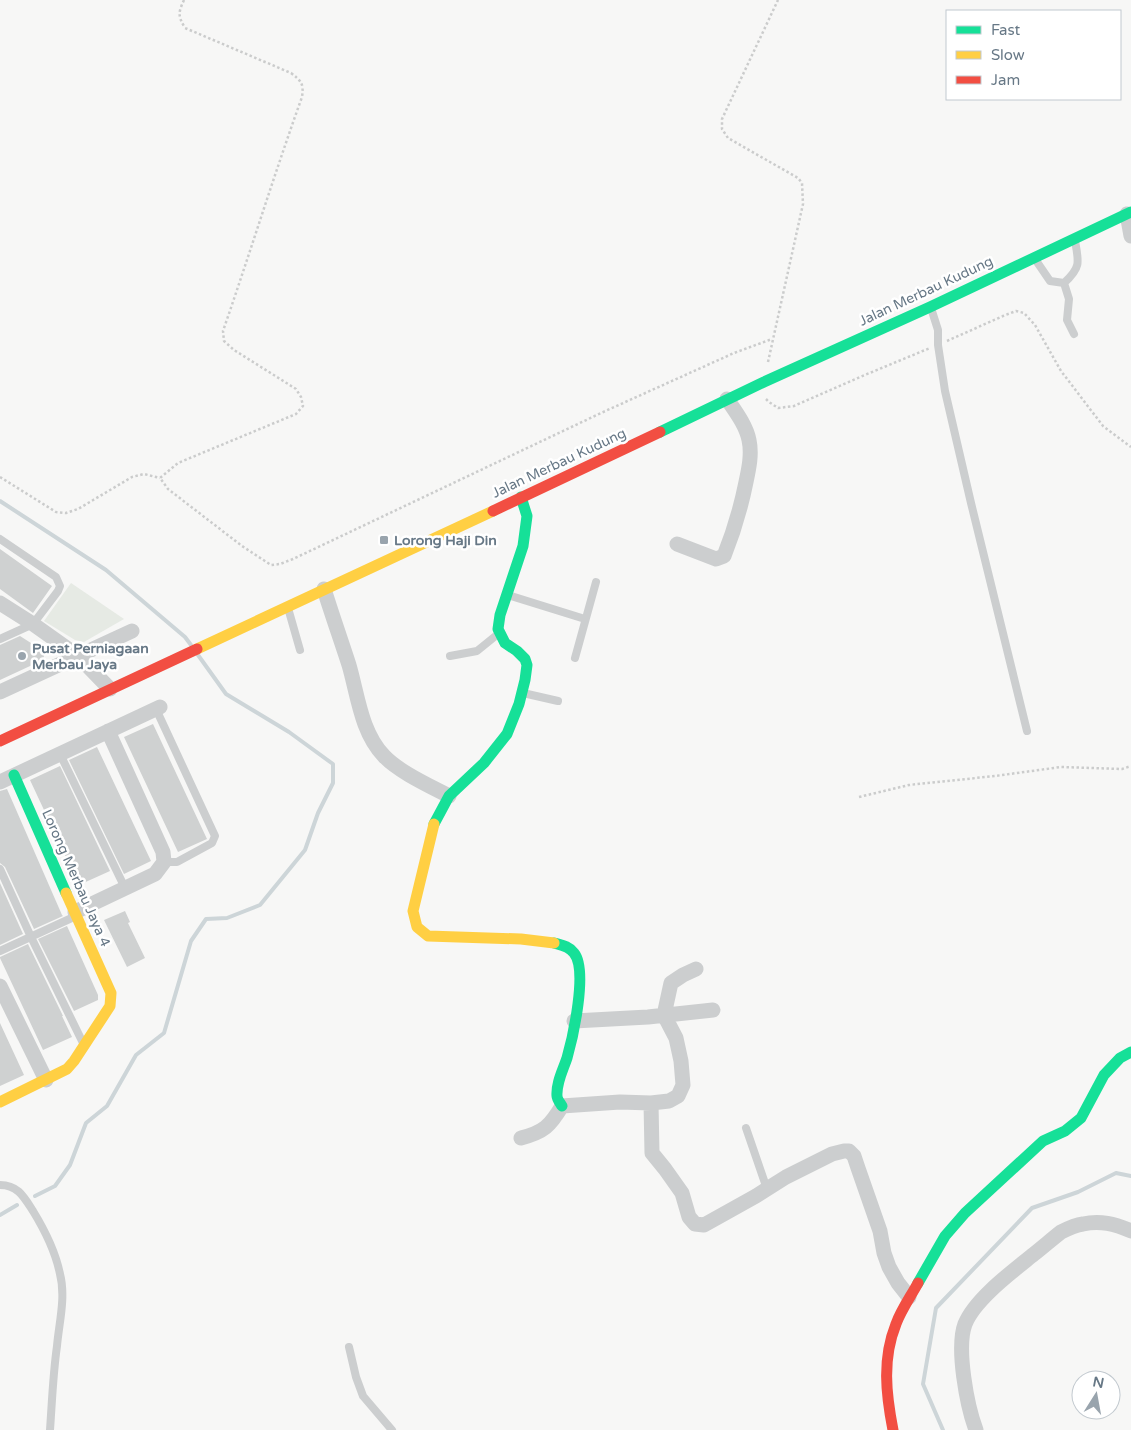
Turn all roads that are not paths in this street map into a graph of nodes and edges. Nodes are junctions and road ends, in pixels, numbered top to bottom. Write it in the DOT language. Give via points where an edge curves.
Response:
graph roads {
  1 [pos="1129,213"];
  2 [pos="1131,236"];
  3 [pos="1074,239"];
  4 [pos="1034,258"];
  5 [pos="1064,283"];
  6 [pos="930,307"];
  7 [pos="1074,334"];
  8 [pos="727,399"];
  9 [pos="521,497"];
  10 [pos="0,539"];
  11 [pos="677,544"];
  12 [pos="596,582"];
  13 [pos="324,589"];
  14 [pos="506,595"];
  15 [pos="0,603"];
  16 [pos="287,606"];
  17 [pos="585,619"];
  18 [pos="33,624"];
  19 [pos="132,631"];
  20 [pos="500,633"];
  21 [pos="0,639"];
  22 [pos="300,650"];
  23 [pos="78,656"];
  24 [pos="450,656"];
  25 [pos="575,658"];
  26 [pos="110,689"];
  27 [pos="0,692"];
  28 [pos="521,693"];
  29 [pos="558,701"];
  30 [pos="158,708"];
  31 [pos="108,731"];
  32 [pos="1027,731"];
  33 [pos="0,741"];
  34 [pos="60,754"];
  35 [pos="7,778"];
  36 [pos="449,796"];
  37 [pos="164,862"];
  38 [pos="0,869"];
  39 [pos="125,888"];
  40 [pos="76,914"];
  41 [pos="31,937"];
  42 [pos="0,951"];
  43 [pos="696,969"];
  44 [pos="0,986"];
  45 [pos="712,1010"];
  46 [pos="664,1015"];
  47 [pos="574,1021"];
  48 [pos="84,1045"];
  49 [pos="1131,1052"];
  50 [pos="46,1080"];
  51 [pos="0,1102"];
  52 [pos="651,1103"];
  53 [pos="562,1106"];
  54 [pos="746,1128"];
  55 [pos="521,1138"];
  56 [pos="0,1185"];
  57 [pos="766,1189"];
  58 [pos="1131,1230"];
  59 [pos="909,1297"];
  60 [pos="349,1348"];
  61 [pos="50,1430"];
  62 [pos="392,1430"];
  63 [pos="893,1430"];
  64 [pos="976,1430"];
  1 -- 2 [label="street"];
  1 -- 3 [label="street, Jalan Merbau Kudung"];
  3 -- 4 [label="street, Jalan Merbau Kudung"];
  3 -- 5 [label="lane" via="1078,258 1075,273"];
  4 -- 5 [label="lane" via="1050,281"];
  4 -- 6 [label="street, Jalan Merbau Kudung"];
  5 -- 7 [label="lane" via="1069,299 1067,320"];
  6 -- 8 [label="street, Jalan Merbau Kudung"];
  6 -- 32 [label="lane" via="938,330 945,391"];
  8 -- 9 [label="street, Jalan Merbau Kudung"];
  8 -- 11 [label="street" via="749,438 751,455 740,512 724,556 716,559"];
  9 -- 13 [label="street, Jalan Merbau Kudung"];
  9 -- 14 [label="street" via="527,516 523,546"];
  10 -- 18 [label="lane" via="59,582 58,591"];
  12 -- 17 [label="lane"];
  13 -- 16 [label="street, Jalan Merbau Kudung"];
  13 -- 36 [label="street" via="368,734 384,757"];
  14 -- 17 [label="lane"];
  14 -- 20 [label="street" via="500,615"];
  15 -- 18 [label="street"];
  16 -- 22 [label="lane"];
  16 -- 26 [label="street, Jalan Merbau Kudung"];
  17 -- 25 [label="lane"];
  18 -- 21 [label="lane"];
  18 -- 23 [label="street"];
  19 -- 23 [label="street"];
  20 -- 24 [label="lane" via="477,652"];
  20 -- 28 [label="street" via="505,643 525,659 527,665"];
  23 -- 26 [label="street"];
  23 -- 27 [label="street"];
  26 -- 33 [label="street, Jalan Merbau Kudung"];
  28 -- 29 [label="lane"];
  28 -- 36 [label="street" via="507,734 484,763"];
  30 -- 31 [label="street"];
  30 -- 37 [label="lane" via="215,836 212,843 176,862"];
  31 -- 34 [label="street"];
  31 -- 37 [label="street" via="163,852"];
  34 -- 35 [label="street"];
  34 -- 39 [label="lane"];
  35 -- 40 [label="street, Lorong Merbau Jaya 4"];
  36 -- 47 [label="street" via="434,824 422,870 413,911 417,927 428,936 521,939 566,946 576,953 580,971"];
  37 -- 39 [label="street" via="155,874"];
  38 -- 41 [label="lane"];
  39 -- 40 [label="street"];
  40 -- 41 [label="lane"];
  40 -- 48 [label="street, Lorong Merbau Jaya 4" via="111,992 110,1006"];
  41 -- 42 [label="lane"];
  41 -- 48 [label="lane"];
  43 -- 46 [label="street" via="671,983"];
  44 -- 50 [label="street"];
  45 -- 46 [label="street"];
  46 -- 47 [label="street"];
  46 -- 52 [label="street" via="676,1038 683,1085 678,1096 669,1101"];
  47 -- 53 [label="street" via="558,1085 557,1097"];
  48 -- 50 [label="street" via="67,1069"];
  49 -- 59 [label="street" via="1104,1074 1081,1118 1065,1131 1043,1141 965,1213 945,1236"];
  50 -- 51 [label="street"];
  52 -- 53 [label="street"];
  52 -- 57 [label="street" via="652,1153 682,1193 688,1217 695,1224 704,1224"];
  53 -- 55 [label="street" via="549,1126"];
  54 -- 57 [label="lane"];
  56 -- 61 [label="lane" via="16,1188 24,1196 50,1245 61,1275 63,1298"];
  57 -- 59 [label="street" via="832,1154 849,1151 854,1156 880,1231 889,1267"];
  58 -- 64 [label="street" via="1098,1222 1081,1224 1062,1232 997,1284 973,1310 965,1324 962,1355"];
  59 -- 63 [label="street" via="896,1322 886,1368 887,1401"];
  60 -- 62 [label="lane" via="363,1396"];
}
